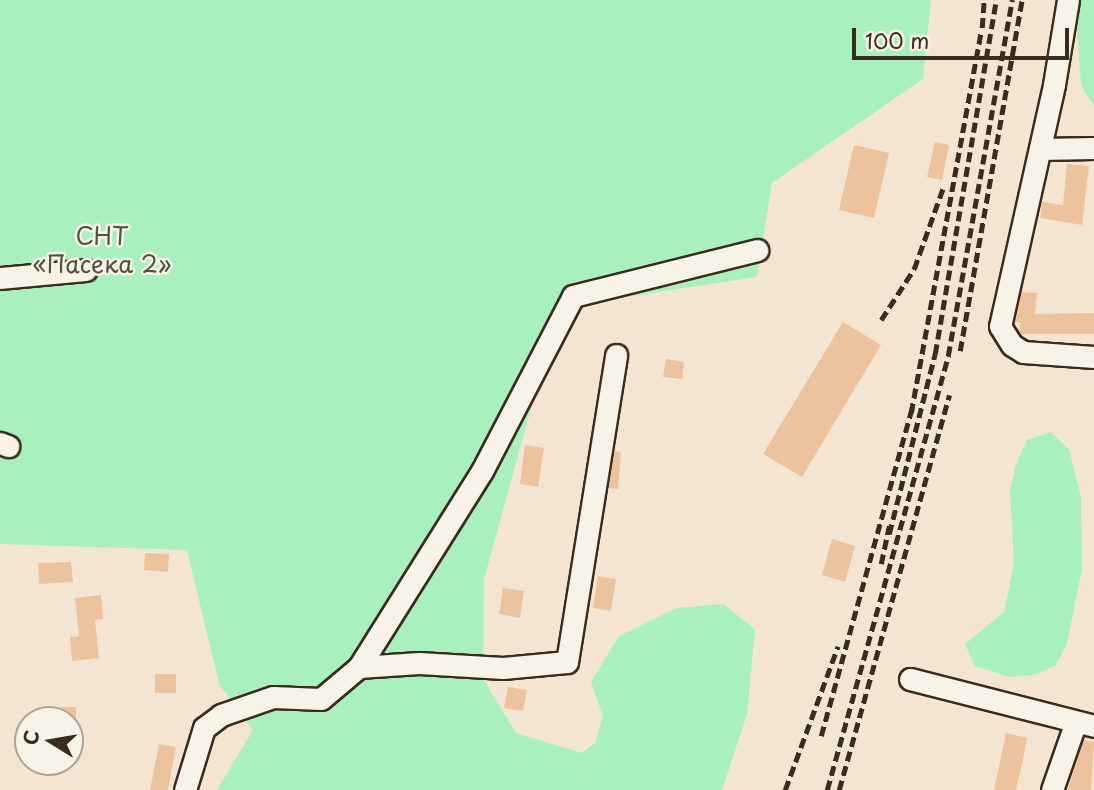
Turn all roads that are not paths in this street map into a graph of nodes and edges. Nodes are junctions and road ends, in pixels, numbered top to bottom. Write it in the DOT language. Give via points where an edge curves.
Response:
graph roads {
  1 [pos="1068,0"];
  2 [pos="1094,148"];
  3 [pos="1040,149"];
  4 [pos="757,250"];
  5 [pos="86,270"];
  6 [pos="0,278"];
  7 [pos="615,355"];
  8 [pos="1094,357"];
  9 [pos="359,667"];
  10 [pos="910,679"];
  11 [pos="1084,725"];
  12 [pos="185,790"];
  13 [pos="1052,790"];
  1 -- 3 [label="street"];
  2 -- 3 [label="street"];
  3 -- 8 [label="street" via="1000,326 1012,345 1023,352"];
  4 -- 9 [label="street" via="573,296 482,471"];
  5 -- 6 [label="street"];
  7 -- 9 [label="street" via="567,662 503,668 419,663"];
  9 -- 12 [label="street" via="321,699 273,697 221,715 204,728"];
  10 -- 11 [label="street"];
  11 -- 13 [label="street"];
}
